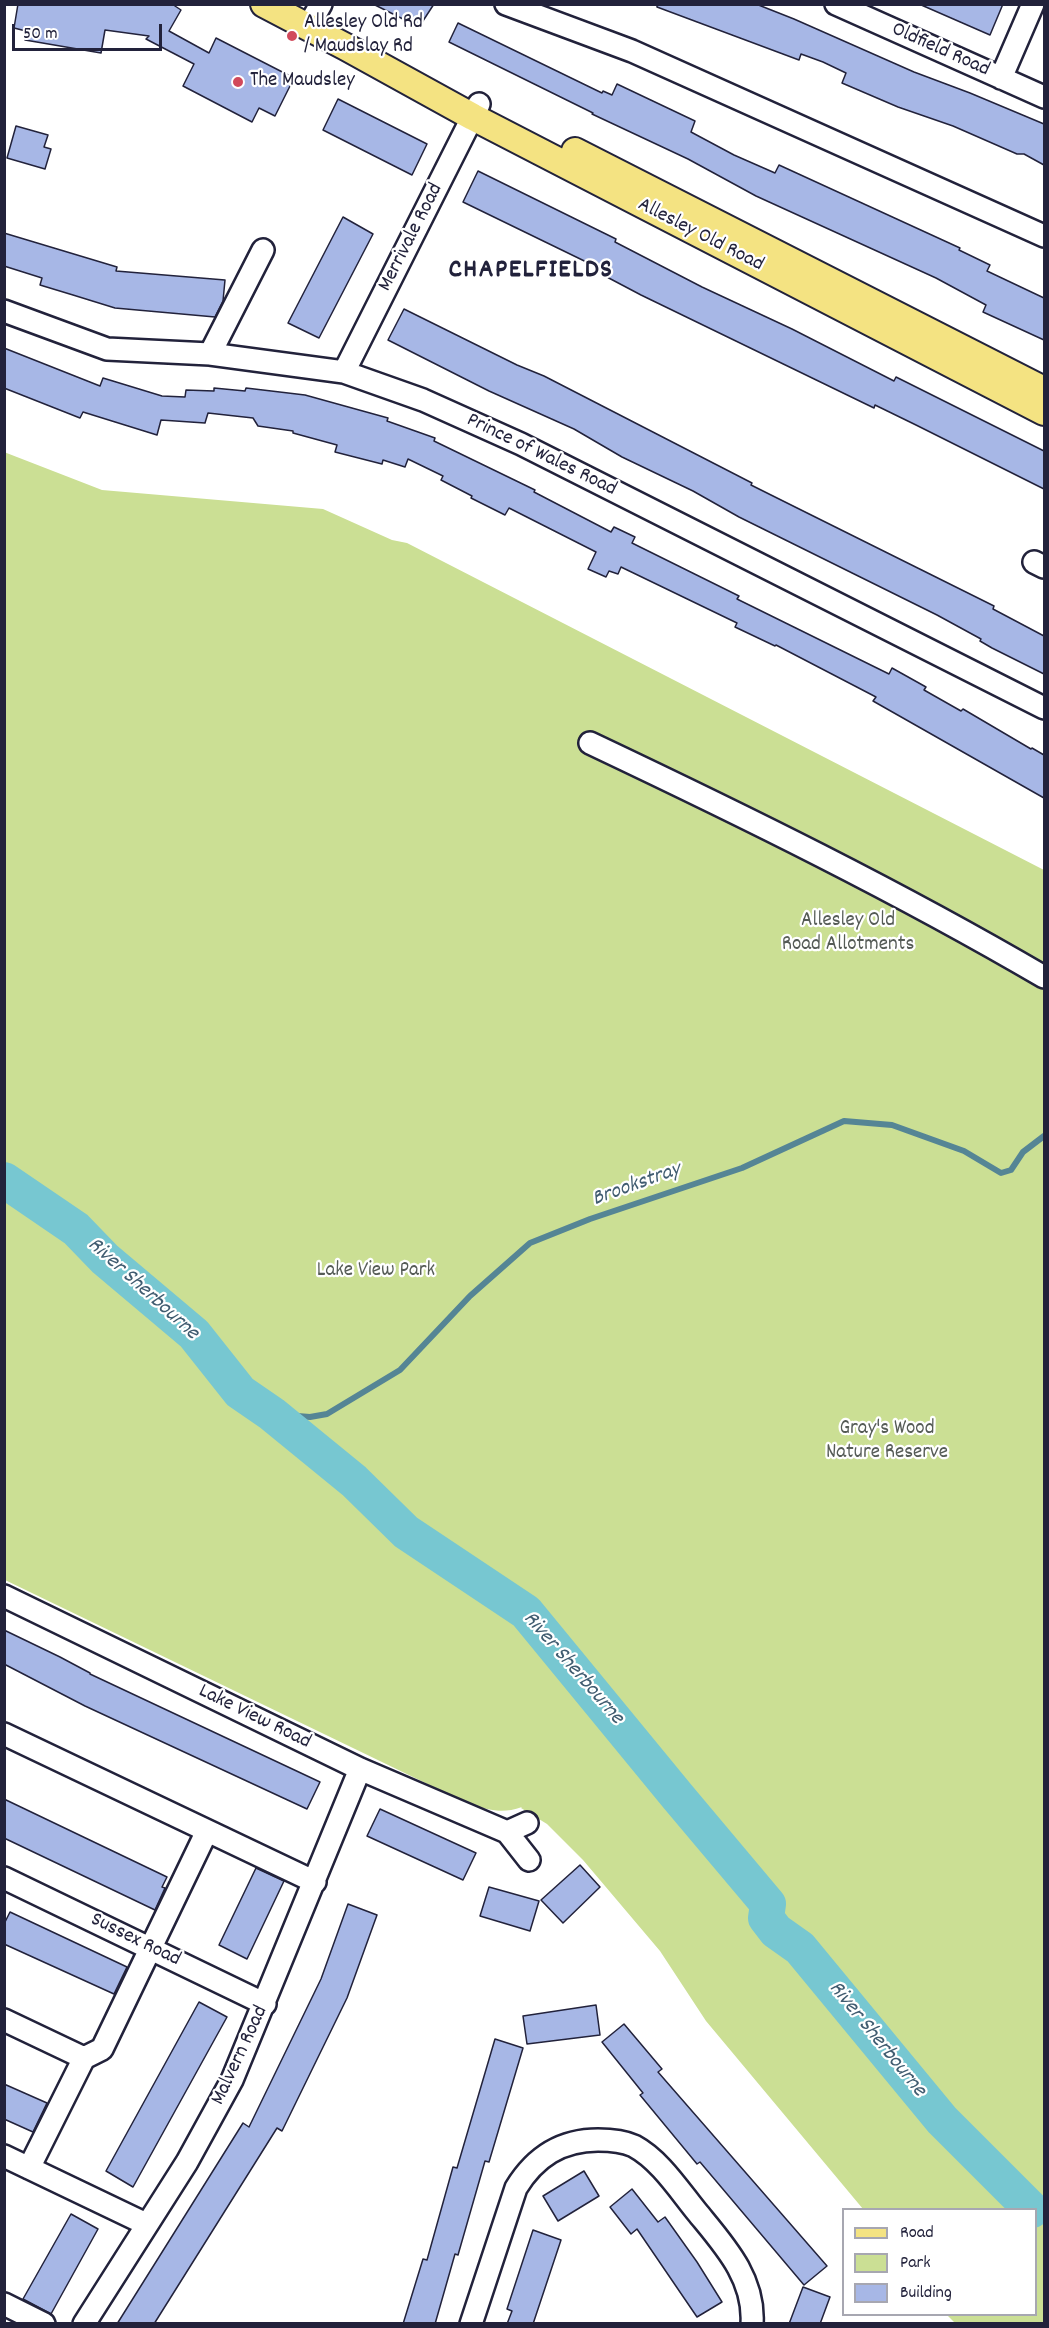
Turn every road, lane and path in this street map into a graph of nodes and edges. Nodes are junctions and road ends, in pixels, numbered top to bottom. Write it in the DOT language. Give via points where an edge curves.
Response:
graph roads {
  1 [pos="264,4"];
  2 [pos="321,4"];
  3 [pos="506,4"];
  4 [pos="836,4"];
  5 [pos="1033,4"];
  6 [pos="308,27"];
  7 [pos="1002,78"];
  8 [pos="1044,97"];
  9 [pos="476,110"];
  10 [pos="1044,236"];
  11 [pos="263,250"];
  12 [pos="4,311"];
  13 [pos="928,342"];
  14 [pos="210,354"];
  15 [pos="344,372"];
  16 [pos="1044,390"];
  17 [pos="1044,412"];
  18 [pos="1044,708"];
  19 [pos="590,743"];
  20 [pos="1044,977"];
  21 [pos="4,1596"];
  22 [pos="4,1734"];
  23 [pos="360,1769"];
  24 [pos="527,1823"];
  25 [pos="207,1831"];
  26 [pos="507,1832"];
  27 [pos="529,1860"];
  28 [pos="4,1878"];
  29 [pos="315,1882"];
  30 [pos="152,1949"];
  31 [pos="265,2004"];
  32 [pos="4,2019"];
  33 [pos="84,2058"];
  34 [pos="4,2156"];
  35 [pos="29,2168"];
  36 [pos="146,2224"];
  37 [pos="4,2304"];
  38 [pos="44,2324"];
  39 [pos="84,2324"];
  40 [pos="471,2324"];
  41 [pos="752,2324"];
  1 -- 6 [label="main road, Allesley Old Road"];
  2 -- 6 [label="street"];
  3 -- 10 [label="street" via="632,51"];
  4 -- 7 [label="street, Oldfield Road"];
  5 -- 7 [label="street"];
  6 -- 9 [label="main road, Allesley Old Road"];
  7 -- 8 [label="street, Oldfield Road"];
  9 -- 13 [label="main road, Allesley Old Road"];
  9 -- 15 [label="street, Merrivale Road"];
  11 -- 14 [label="street"];
  12 -- 14 [label="street, Prince of Wales Road" via="107,350"];
  13 -- 16 [label="main road, Allesley Old Road"];
  13 -- 17 [label="main road, Allesley Old Road"];
  14 -- 15 [label="street, Prince of Wales Road"];
  15 -- 18 [label="street, Prince of Wales Road" via="423,400 520,444"];
  19 -- 20 [label="street" via="771,828"];
  21 -- 23 [label="street, Lake View Road"];
  22 -- 25 [label="street"];
  23 -- 26 [label="street, Lake View Road"];
  23 -- 29 [label="street, Malvern Road"];
  24 -- 26 [label="street"];
  25 -- 29 [label="street"];
  25 -- 30 [label="street"];
  26 -- 27 [label="street, Lake View Road"];
  28 -- 30 [label="street, Sussex Road"];
  29 -- 31 [label="street, Malvern Road"];
  30 -- 31 [label="street, Sussex Road"];
  30 -- 33 [label="street" via="102,2049"];
  31 -- 36 [label="street, Malvern Road" via="232,2080 187,2162"];
  32 -- 33 [label="street"];
  33 -- 35 [label="street"];
  34 -- 35 [label="street"];
  35 -- 36 [label="street"];
  36 -- 39 [label="street, Malvern Road"];
  37 -- 38 [label="street"];
  40 -- 41 [label="street" via="524,2174 557,2147 585,2140 633,2146 659,2166 736,2262 751,2298"];
}
